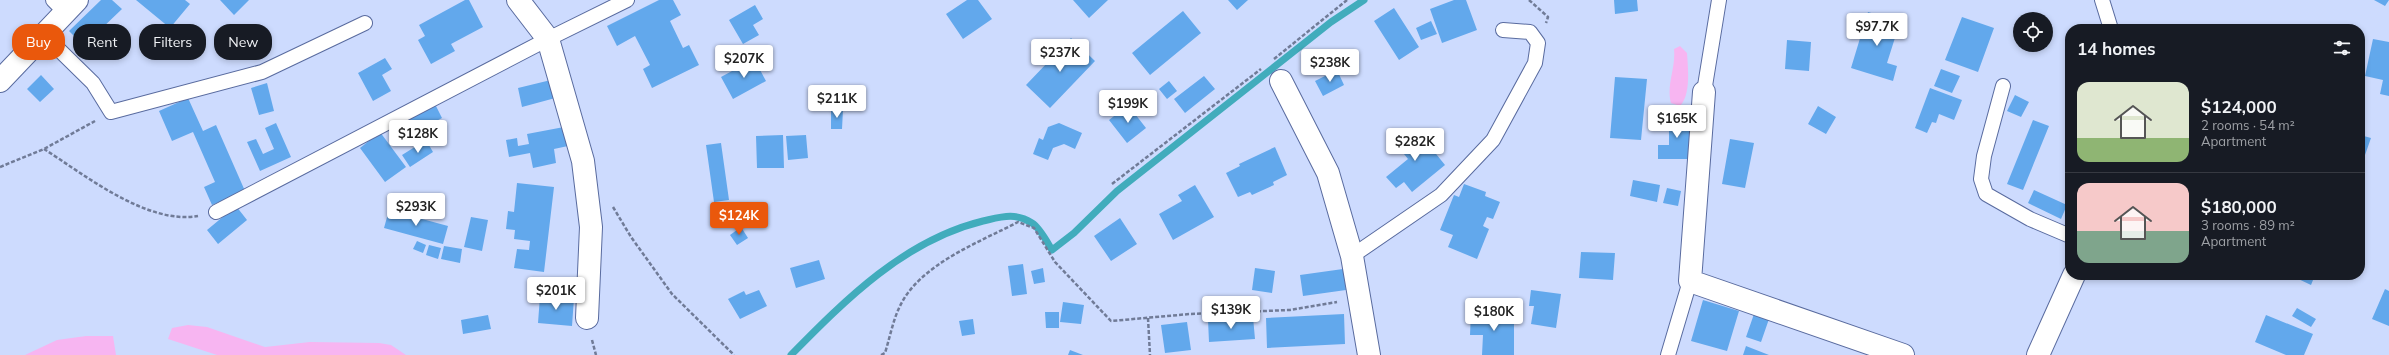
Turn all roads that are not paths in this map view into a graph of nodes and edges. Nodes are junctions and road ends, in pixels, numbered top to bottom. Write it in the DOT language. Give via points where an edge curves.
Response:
graph roads {
  1 [pos="518,0"];
  2 [pos="627,0"];
  3 [pos="1719,0"];
  4 [pos="2102,0"];
  5 [pos="65,4"];
  6 [pos="365,23"];
  7 [pos="50,24"];
  8 [pos="2109,24"];
  9 [pos="1503,30"];
  10 [pos="548,39"];
  11 [pos="65,56"];
  12 [pos="19,60"];
  13 [pos="1275,72"];
  14 [pos="0,81"];
  15 [pos="2003,86"];
  16 [pos="1704,92"];
  17 [pos="216,212"];
  18 [pos="2065,234"];
  19 [pos="1352,256"];
  20 [pos="2072,280"];
  21 [pos="1690,281"];
  22 [pos="587,318"];
  23 [pos="1370,355"];
  24 [pos="1668,355"];
  25 [pos="1903,355"];
  26 [pos="2038,355"];
  1 -- 10 [label="street"];
  2 -- 10 [label="lane"];
  3 -- 16 [label="lane"];
  4 -- 8 [label="lane"];
  5 -- 7 [label="street"];
  6 -- 11 [label="lane" via="262,72 111,112 93,83"];
  9 -- 19 [label="lane" via="1530,32 1538,43 1535,64 1493,140 1441,195"];
  10 -- 17 [label="lane"];
  10 -- 22 [label="street" via="582,161 591,226"];
  12 -- 14 [label="street"];
  13 -- 19 [label="street" via="1328,173"];
  15 -- 18 [label="lane" via="1984,156 1981,179 1986,194 2030,219"];
  16 -- 21 [label="street"];
  19 -- 23 [label="street"];
  20 -- 26 [label="street"];
  21 -- 24 [label="lane"];
  21 -- 25 [label="street"];
}
